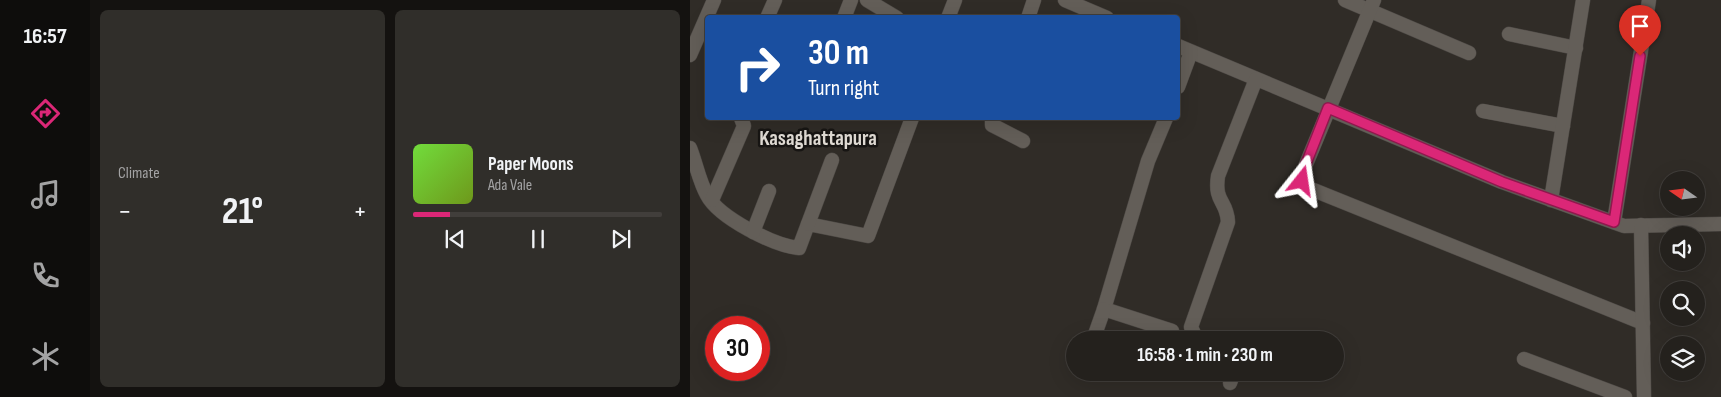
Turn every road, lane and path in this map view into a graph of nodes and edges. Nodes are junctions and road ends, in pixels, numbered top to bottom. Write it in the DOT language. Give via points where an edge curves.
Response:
graph roads {
  1 [pos="714,0"];
  2 [pos="774,0"];
  3 [pos="851,0"];
  4 [pos="867,0"];
  5 [pos="955,0"];
  6 [pos="1034,0"];
  7 [pos="1064,0"];
  8 [pos="1345,0"];
  9 [pos="1584,0"];
  10 [pos="1649,0"];
  11 [pos="1372,5"];
  12 [pos="707,15"];
  13 [pos="768,15"];
  14 [pos="845,15"];
  15 [pos="892,15"];
  16 [pos="949,15"];
  17 [pos="1029,15"];
  18 [pos="1100,15"];
  19 [pos="705,21"];
  20 [pos="1509,34"];
  21 [pos="1180,47"];
  22 [pos="1576,48"];
  23 [pos="1191,52"];
  24 [pos="1469,53"];
  25 [pos="690,55"];
  26 [pos="1256,79"];
  27 [pos="1180,82"];
  28 [pos="1328,108"];
  29 [pos="1483,111"];
  30 [pos="742,120"];
  31 [pos="911,120"];
  32 [pos="992,120"];
  33 [pos="1165,120"];
  34 [pos="1563,126"];
  35 [pos="1023,141"];
  36 [pos="690,148"];
  37 [pos="832,160"];
  38 [pos="769,192"];
  39 [pos="712,200"];
  40 [pos="1551,200"];
  41 [pos="1614,222"];
  42 [pos="808,224"];
  43 [pos="1721,224"];
  44 [pos="1641,226"];
  45 [pos="752,232"];
  46 [pos="1104,309"];
  47 [pos="1643,323"];
  48 [pos="1096,331"];
  49 [pos="1172,331"];
  50 [pos="1193,331"];
  51 [pos="1524,359"];
  52 [pos="1625,397"];
  53 [pos="1644,397"];
  1 -- 12 [label="street"];
  2 -- 13 [label="street"];
  3 -- 14 [label="street"];
  4 -- 15 [label="street"];
  5 -- 16 [label="street"];
  6 -- 17 [label="street"];
  7 -- 18 [label="street"];
  8 -- 11 [label="street"];
  9 -- 22 [label="street"];
  10 -- 41 [label="street"];
  11 -- 24 [label="street"];
  11 -- 28 [label="street"];
  19 -- 25 [label="street"];
  20 -- 22 [label="street"];
  21 -- 23 [label="street"];
  22 -- 34 [label="street"];
  23 -- 26 [label="street"];
  23 -- 27 [label="street"];
  26 -- 28 [label="street"];
  26 -- 50 [label="street" via="1218,176 1216,191 1228,212 1228,222 1191,327"];
  28 -- 40 [label="street"];
  28 -- 47 [label="street" via="1302,174 1306,188"];
  29 -- 34 [label="street"];
  30 -- 39 [label="street" via="744,126"];
  31 -- 42 [label="street" via="868,236"];
  32 -- 35 [label="street" via="992,125"];
  33 -- 46 [label="street" via="1148,161"];
  34 -- 40 [label="street"];
  36 -- 39 [label="street" via="708,197"];
  37 -- 42 [label="street"];
  38 -- 45 [label="street"];
  39 -- 45 [label="street"];
  40 -- 41 [label="street"];
  41 -- 44 [label="street"];
  42 -- 45 [label="street" via="800,248 787,247"];
  43 -- 44 [label="street"];
  44 -- 47 [label="street"];
  46 -- 48 [label="street"];
  46 -- 49 [label="street"];
  47 -- 53 [label="street"];
  51 -- 52 [label="street"];
}
